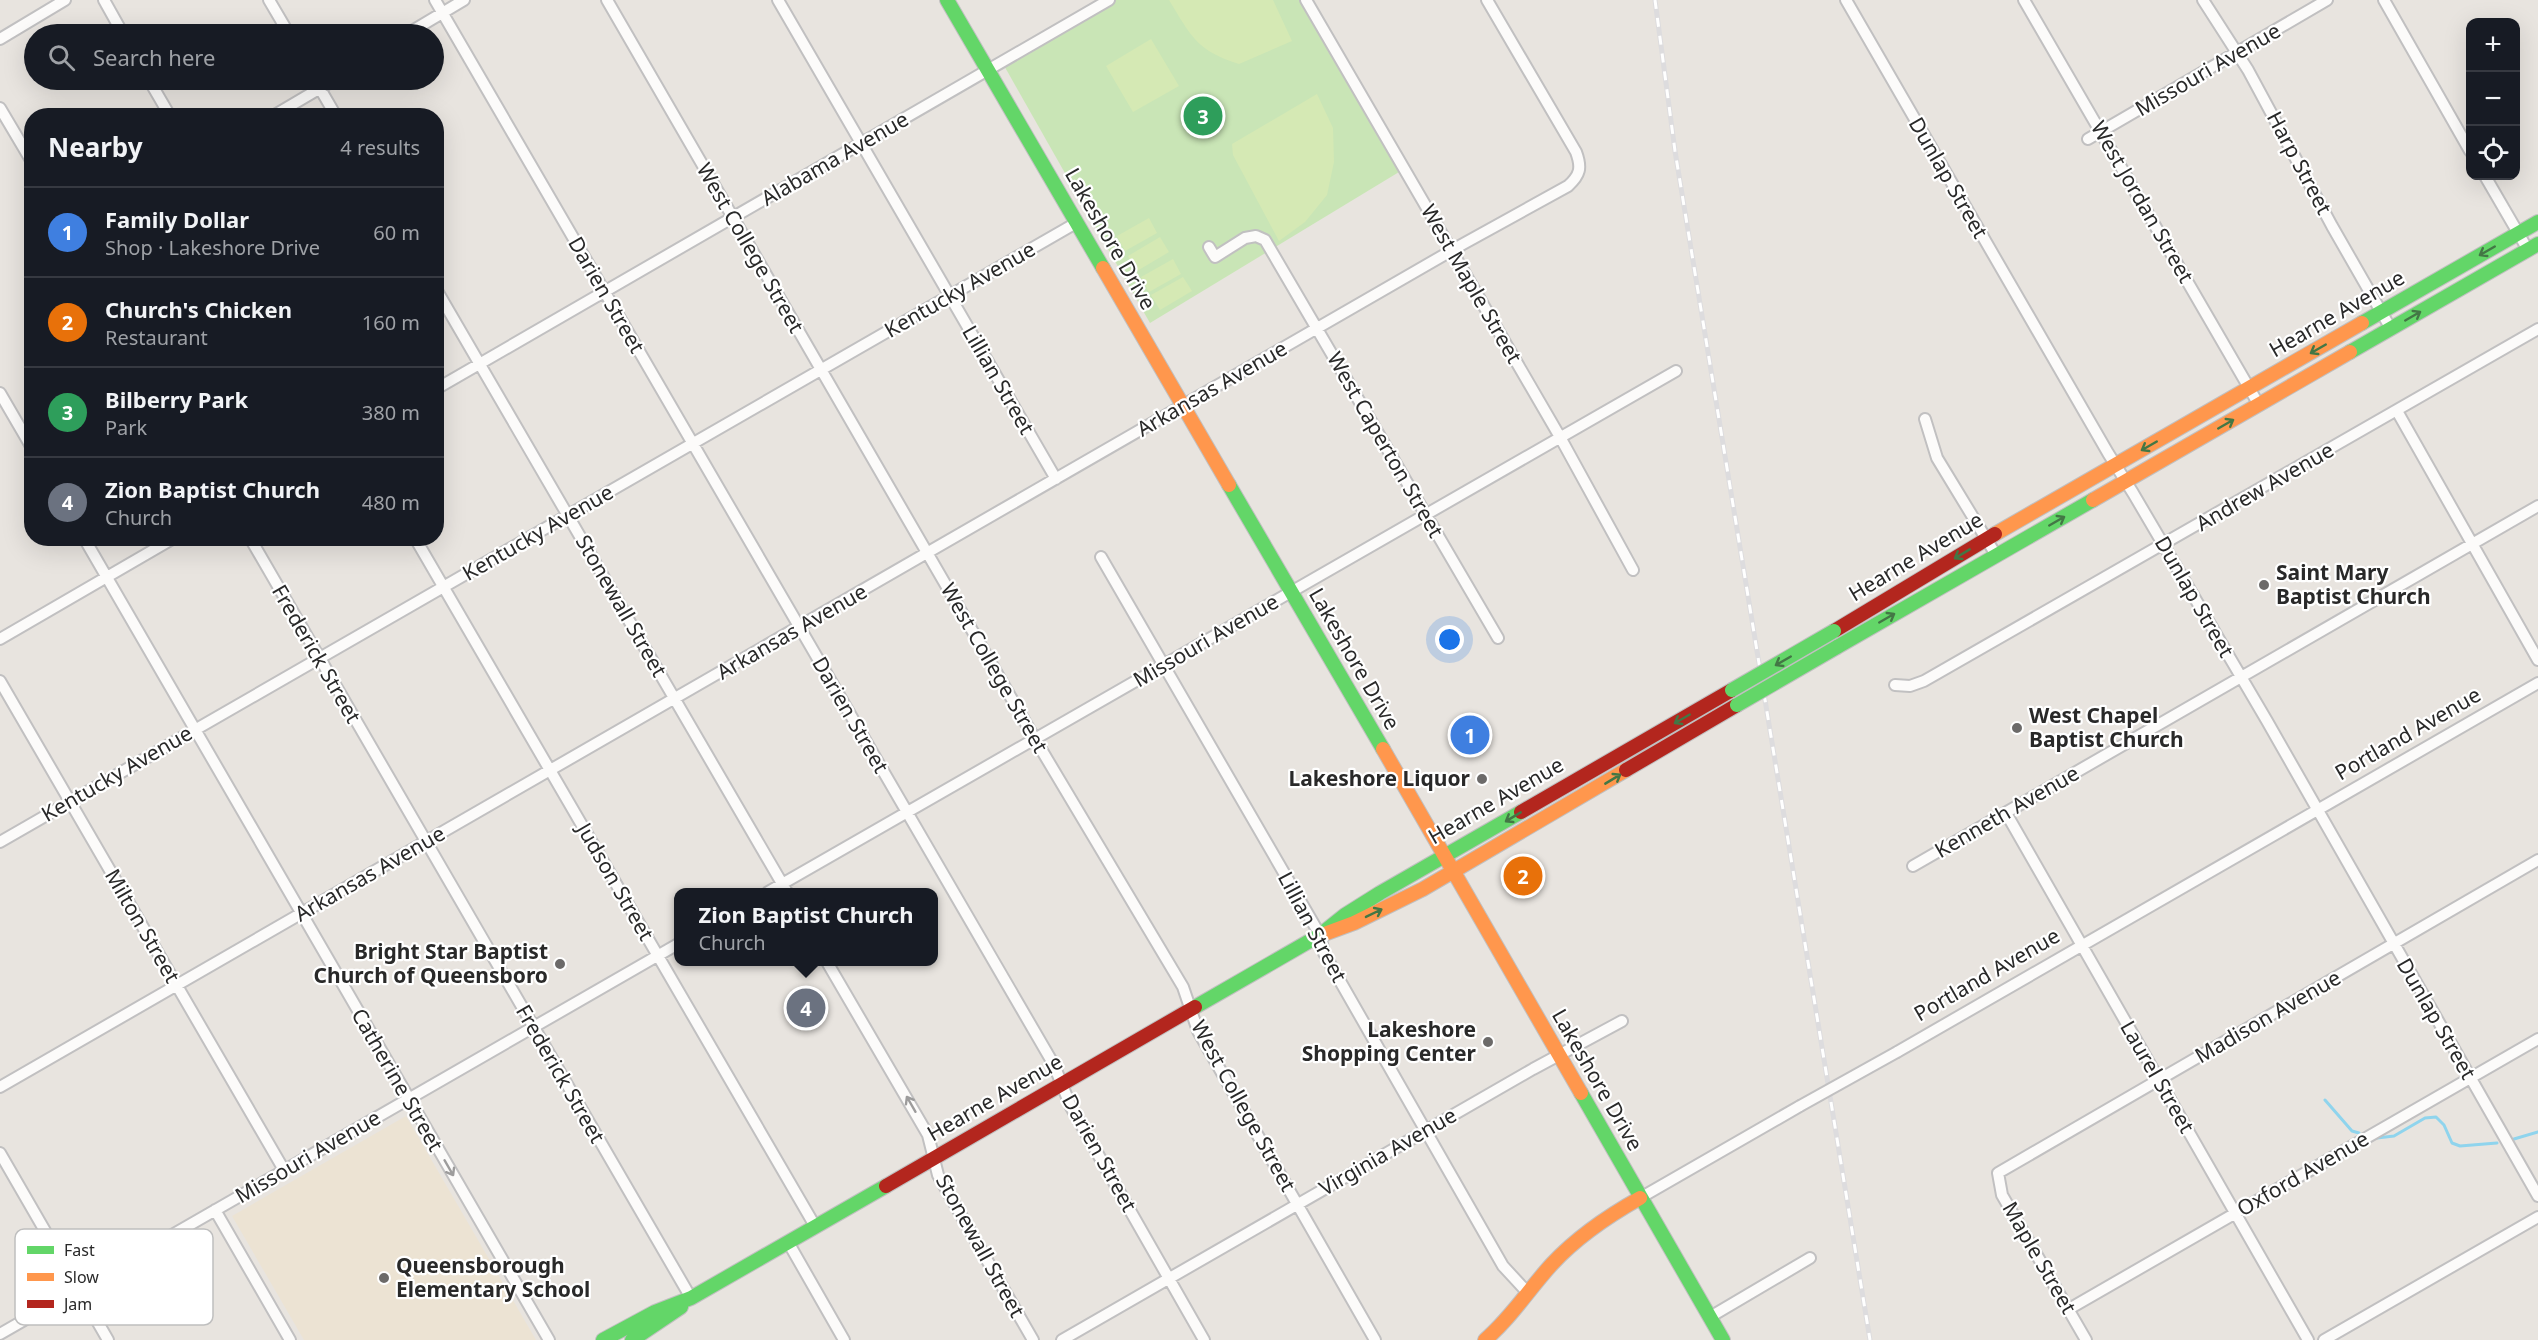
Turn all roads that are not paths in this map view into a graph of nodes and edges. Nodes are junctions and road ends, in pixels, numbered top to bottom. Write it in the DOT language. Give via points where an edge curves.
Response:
graph roads {
  1 [pos="65,0"];
  2 [pos="104,0"];
  3 [pos="269,0"];
  4 [pos="435,0"];
  5 [pos="464,0"];
  6 [pos="607,0"];
  7 [pos="778,0"];
  8 [pos="947,0"];
  9 [pos="1109,0"];
  10 [pos="1306,0"];
  11 [pos="1487,0"];
  12 [pos="1846,0"];
  13 [pos="2024,0"];
  14 [pos="2203,0"];
  15 [pos="2327,0"];
  16 [pos="2384,0"];
  17 [pos="442,12"];
  18 [pos="25,24"];
  19 [pos="117,24"];
  20 [pos="283,24"];
  21 [pos="423,24"];
  22 [pos="24,25"];
  23 [pos="0,39"];
  24 [pos="2238,54"];
  25 [pos="988,71"];
  26 [pos="155,90"];
  27 [pos="310,90"];
  28 [pos="321,90"];
  29 [pos="0,108"];
  30 [pos="165,108"];
  31 [pos="284,108"];
  32 [pos="332,108"];
  33 [pos="2101,131"];
  34 [pos="2088,139"];
  35 [pos="2466,143"];
  36 [pos="861,144"];
  37 [pos="24,148"];
  38 [pos="2487,180"];
  39 [pos="733,218"];
  40 [pos="2538,222"];
  41 [pos="1076,223"];
  42 [pos="2519,233"];
  43 [pos="1209,247"];
  44 [pos="2533,247"];
  45 [pos="1452,251"];
  46 [pos="604,290"];
  47 [pos="950,296"];
  48 [pos="444,302"];
  49 [pos="2382,312"];
  50 [pos="2353,328"];
  51 [pos="1317,329"];
  52 [pos="2391,329"];
  53 [pos="2538,329"];
  54 [pos="2362,346"];
  55 [pos="480,363"];
  56 [pos="821,370"];
  57 [pos="1676,371"];
  58 [pos="444,384"];
  59 [pos="2249,389"];
  60 [pos="0,393"];
  61 [pos="2259,405"];
  62 [pos="1183,406"];
  63 [pos="2397,411"];
  64 [pos="1925,419"];
  65 [pos="24,434"];
  66 [pos="1560,437"];
  67 [pos="693,444"];
  68 [pos="2116,466"];
  69 [pos="1056,479"];
  70 [pos="2126,482"];
  71 [pos="2538,506"];
  72 [pos="1425,514"];
  73 [pos="568,516"];
  74 [pos="1987,539"];
  75 [pos="2472,544"];
  76 [pos="2163,545"];
  77 [pos="88,546"];
  78 [pos="160,546"];
  79 [pos="254,546"];
  80 [pos="420,546"];
  81 [pos="927,554"];
  82 [pos="1996,555"];
  83 [pos="1101,557"];
  84 [pos="1634,570"];
  85 [pos="106,578"];
  86 [pos="444,588"];
  87 [pos="1290,592"];
  88 [pos="799,628"];
  89 [pos="1498,638"];
  90 [pos="0,639"];
  91 [pos="320,660"];
  92 [pos="2538,660"];
  93 [pos="1164,665"];
  94 [pos="2240,678"];
  95 [pos="0,681"];
  96 [pos="2538,683"];
  97 [pos="1895,686"];
  98 [pos="675,699"];
  99 [pos="194,730"];
  100 [pos="1035,739"];
  101 [pos="550,770"];
  102 [pos="1570,782"];
  103 [pos="1579,800"];
  104 [pos="70,801"];
  105 [pos="2317,810"];
  106 [pos="907,813"];
  107 [pos="2006,813"];
  108 [pos="426,841"];
  109 [pos="0,842"];
  110 [pos="1444,856"];
  111 [pos="2538,860"];
  112 [pos="1913,866"];
  113 [pos="1453,872"];
  114 [pos="784,888"];
  115 [pos="301,914"];
  116 [pos="1320,935"];
  117 [pos="2393,944"];
  118 [pos="2081,945"];
  119 [pos="674,946"];
  120 [pos="658,956"];
  121 [pos="829,966"];
  122 [pos="177,985"];
  123 [pos="1191,1009"];
  124 [pos="1622,1020"];
  125 [pos="533,1028"];
  126 [pos="2538,1039"];
  127 [pos="1559,1056"];
  128 [pos="2470,1078"];
  129 [pos="2159,1079"];
  130 [pos="1061,1084"];
  131 [pos="0,1087"];
  132 [pos="409,1099"];
  133 [pos="1425,1131"];
  134 [pos="0,1153"];
  135 [pos="934,1157"];
  136 [pos="284,1170"];
  137 [pos="1998,1173"];
  138 [pos="2538,1196"];
  139 [pos="1640,1198"];
  140 [pos="1297,1205"];
  141 [pos="215,1210"];
  142 [pos="2236,1213"];
  143 [pos="2538,1217"];
  144 [pos="815,1226"];
  145 [pos="44,1229"];
  146 [pos="182,1229"];
  147 [pos="788,1242"];
  148 [pos="1810,1258"];
  149 [pos="1168,1279"];
  150 [pos="1528,1293"];
  151 [pos="691,1298"];
  152 [pos="2069,1309"];
  153 [pos="1710,1317"];
  154 [pos="16,1325"];
  155 [pos="99,1325"];
  156 [pos="0,1334"];
  157 [pos="108,1340"];
  158 [pos="290,1340"];
  159 [pos="549,1340"];
  160 [pos="603,1340"];
  161 [pos="632,1340"];
  162 [pos="844,1340"];
  163 [pos="1034,1340"];
  164 [pos="1062,1340"];
  165 [pos="1204,1340"];
  166 [pos="1375,1340"];
  167 [pos="1485,1340"];
  168 [pos="1723,1340"];
  169 [pos="2086,1340"];
  170 [pos="2308,1340"];
  171 [pos="2324,1340"];
  1 -- 18 [label="street"];
  2 -- 19 [label="street"];
  3 -- 20 [label="street"];
  4 -- 17 [label="street, Darien Street"];
  5 -- 17 [label="street"];
  6 -- 39 [label="street, West College Street"];
  7 -- 36 [label="street, Lillian Street"];
  8 -- 25 [label="main road, Lakeshore Drive"];
  9 -- 25 [label="street, Alabama Avenue"];
  10 -- 45 [label="street, West Maple Street"];
  11 -- 45 [label="street, Arkansas Avenue" via="1576,152 1580,173 1568,186"];
  12 -- 68 [label="street, Dunlap Street"];
  13 -- 33 [label="street, West Jordan Street"];
  14 -- 24 [label="street, Harp Street"];
  15 -- 24 [label="street, Missouri Avenue"];
  16 -- 35 [label="street"];
  17 -- 21 [label="street"];
  17 -- 46 [label="street, Darien Street"];
  22 -- 23 [label="street"];
  24 -- 33 [label="street, Missouri Avenue"];
  24 -- 49 [label="street, Harp Street"];
  25 -- 36 [label="street, Alabama Avenue"];
  25 -- 41 [label="main road, Lakeshore Drive"];
  26 -- 30 [label="street"];
  27 -- 31 [label="street"];
  28 -- 32 [label="street"];
  29 -- 37 [label="street"];
  33 -- 34 [label="street, Missouri Avenue"];
  33 -- 59 [label="street, West Jordan Street"];
  36 -- 39 [label="street, Alabama Avenue"];
  36 -- 47 [label="street, Lillian Street"];
  38 -- 42 [label="street"];
  39 -- 46 [label="street, Alabama Avenue"];
  39 -- 56 [label="street, West College Street"];
  40 -- 42 [label="main road, Hearne Avenue"];
  41 -- 47 [label="street, Kentucky Avenue"];
  41 -- 62 [label="main road, Lakeshore Drive"];
  42 -- 44 [label="street"];
  42 -- 49 [label="main road, Hearne Avenue, one-way"];
  43 -- 51 [label="street, West Caperton Street" via="1215,257 1245,238 1256,236 1265,240"];
  52 -- 44 [label="main road, Hearne Avenue, one-way"];
  45 -- 51 [label="street, Arkansas Avenue"];
  45 -- 66 [label="street, West Maple Street"];
  46 -- 55 [label="street, Alabama Avenue"];
  46 -- 67 [label="street, Darien Street"];
  47 -- 56 [label="street, Kentucky Avenue"];
  47 -- 69 [label="street, Lillian Street"];
  48 -- 55 [label="street, Stonewall Street"];
  49 -- 50 [label="main road, Hearne Avenue"];
  49 -- 52 [label="street, Harp Street"];
  50 -- 54 [label="street"];
  50 -- 59 [label="main road, Hearne Avenue, one-way"];
  51 -- 62 [label="street, Arkansas Avenue"];
  51 -- 72 [label="street, West Caperton Street"];
  52 -- 54 [label="main road, Hearne Avenue"];
  53 -- 63 [label="street, Andrew Avenue"];
  54 -- 61 [label="main road, Hearne Avenue"];
  55 -- 58 [label="street, Alabama Avenue"];
  55 -- 73 [label="street, Stonewall Street"];
  56 -- 67 [label="street, Kentucky Avenue"];
  56 -- 81 [label="street, West College Street"];
  57 -- 66 [label="street, Missouri Avenue"];
  59 -- 61 [label="street, West Jordan Street"];
  59 -- 68 [label="main road, Hearne Avenue, one-way"];
  60 -- 65 [label="street"];
  70 -- 61 [label="main road, Hearne Avenue, one-way"];
  62 -- 69 [label="street, Arkansas Avenue"];
  62 -- 87 [label="main road, Lakeshore Drive"];
  63 -- 75 [label="street"];
  63 -- 76 [label="street, Andrew Avenue"];
  64 -- 74 [label="street" via="1937,458"];
  66 -- 72 [label="street, Missouri Avenue"];
  66 -- 84 [label="street, West Maple Street"];
  67 -- 73 [label="street, Kentucky Avenue"];
  67 -- 88 [label="street, Darien Street"];
  68 -- 70 [label="street, Dunlap Street"];
  68 -- 74 [label="main road, Hearne Avenue"];
  69 -- 81 [label="street, Arkansas Avenue"];
  70 -- 76 [label="street, Dunlap Street"];
  82 -- 70 [label="main road, Hearne Avenue, one-way"];
  71 -- 75 [label="street, Kenneth Avenue"];
  72 -- 87 [label="street, Missouri Avenue"];
  72 -- 89 [label="street, West Caperton Street"];
  73 -- 86 [label="street, Kentucky Avenue"];
  73 -- 98 [label="street, Stonewall Street"];
  74 -- 82 [label="street"];
  74 -- 102 [label="main road, Hearne Avenue, one-way, bridge"];
  75 -- 92 [label="street"];
  75 -- 94 [label="street, Kenneth Avenue"];
  76 -- 94 [label="street, Dunlap Street"];
  76 -- 97 [label="street, Andrew Avenue" via="1924,681"];
  77 -- 85 [label="street, Catherine Street"];
  78 -- 85 [label="street"];
  79 -- 91 [label="street, Frederick Street"];
  80 -- 86 [label="street, Judson Street"];
  81 -- 88 [label="street, Arkansas Avenue"];
  81 -- 100 [label="street, West College Street"];
  103 -- 82 [label="main road, Hearne Avenue, one-way, bridge"];
  83 -- 93 [label="street, Lillian Street"];
  85 -- 90 [label="street"];
  85 -- 99 [label="street, Catherine Street"];
  86 -- 91 [label="street, Kentucky Avenue"];
  86 -- 101 [label="street, Judson Street"];
  87 -- 93 [label="street, Missouri Avenue"];
  87 -- 110 [label="main road, Lakeshore Drive"];
  88 -- 98 [label="street, Arkansas Avenue"];
  88 -- 106 [label="street, Darien Street"];
  91 -- 99 [label="street, Kentucky Avenue"];
  91 -- 108 [label="street, Frederick Street"];
  93 -- 100 [label="street, Missouri Avenue"];
  93 -- 116 [label="street, Lillian Street"];
  94 -- 105 [label="street, Dunlap Street"];
  94 -- 107 [label="street, Kenneth Avenue"];
  95 -- 104 [label="street, Milton Street"];
  96 -- 105 [label="street, Portland Avenue"];
  98 -- 101 [label="street, Arkansas Avenue"];
  98 -- 114 [label="street, Stonewall Street"];
  99 -- 104 [label="street, Kentucky Avenue"];
  99 -- 115 [label="street, Catherine Street"];
  100 -- 106 [label="street, Missouri Avenue"];
  100 -- 123 [label="street, West College Street" via="1184,987"];
  101 -- 108 [label="street, Arkansas Avenue"];
  101 -- 120 [label="street, Judson Street"];
  102 -- 103 [label="main road"];
  102 -- 110 [label="main road, Hearne Avenue, one-way"];
  103 -- 113 [label="main road, Hearne Avenue"];
  104 -- 109 [label="street, Kentucky Avenue"];
  104 -- 122 [label="street, Milton Street"];
  105 -- 117 [label="street, Dunlap Street"];
  105 -- 118 [label="street, Portland Avenue"];
  106 -- 114 [label="street, Missouri Avenue"];
  106 -- 130 [label="street, Darien Street" via="1054,1065"];
  107 -- 112 [label="street, Kenneth Avenue"];
  107 -- 118 [label="street, Laurel Street"];
  108 -- 115 [label="street, Arkansas Avenue"];
  108 -- 125 [label="street, Frederick Street"];
  110 -- 113 [label="main road, Lakeshore Drive"];
  110 -- 116 [label="main road, Hearne Avenue" via="1345,915"];
  111 -- 117 [label="street, Madison Avenue"];
  116 -- 113 [label="main road, Hearne Avenue, one-way" via="1354,924"];
  113 -- 127 [label="main road, Lakeshore Drive"];
  115 -- 122 [label="street, Arkansas Avenue"];
  115 -- 132 [label="street, Catherine Street"];
  116 -- 123 [label="main road, Hearne Avenue"];
  116 -- 133 [label="street, Lillian Street" via="1324,953"];
  117 -- 128 [label="street, Dunlap Street"];
  117 -- 129 [label="street, Madison Avenue"];
  118 -- 129 [label="street, Laurel Street"];
  118 -- 139 [label="street, Portland Avenue, bridge"];
  119 -- 120 [label="street, Missouri Avenue"];
  120 -- 125 [label="street, Missouri Avenue"];
  120 -- 144 [label="street, Judson Street"];
  135 -- 121 [label="street, Stonewall Street, one-way" via="928,1135"];
  122 -- 131 [label="street, Arkansas Avenue"];
  122 -- 136 [label="street, Milton Street"];
  123 -- 130 [label="main road, Hearne Avenue"];
  123 -- 140 [label="street, West College Street" via="1198,1031"];
  124 -- 127 [label="street, Virginia Avenue"];
  125 -- 132 [label="street, Missouri Avenue"];
  125 -- 151 [label="street, Frederick Street"];
  126 -- 128 [label="street, Oxford Avenue"];
  127 -- 133 [label="street, Virginia Avenue"];
  127 -- 139 [label="main road, Lakeshore Drive"];
  128 -- 138 [label="street, Dunlap Street"];
  128 -- 142 [label="street, Oxford Avenue"];
  129 -- 137 [label="street, Madison Avenue"];
  129 -- 142 [label="street, Laurel Street"];
  130 -- 135 [label="main road, Hearne Avenue"];
  130 -- 149 [label="street, Darien Street"];
  132 -- 136 [label="street, Missouri Avenue"];
  132 -- 159 [label="street, Catherine Street, one-way"];
  133 -- 140 [label="street, Virginia Avenue"];
  133 -- 150 [label="street, Lillian Street" via="1503,1266"];
  134 -- 145 [label="street"];
  135 -- 144 [label="main road, Hearne Avenue"];
  135 -- 163 [label="street, Stonewall Street" via="938,1175"];
  136 -- 141 [label="street, Missouri Avenue"];
  137 -- 152 [label="street, Maple Street" via="2002,1195"];
  139 -- 150 [label="main road, Portland Avenue" via="1582,1234"];
  139 -- 153 [label="main road, Lakeshore Drive"];
  140 -- 149 [label="street, Virginia Avenue"];
  140 -- 166 [label="street, West College Street"];
  141 -- 146 [label="street, Missouri Avenue"];
  141 -- 158 [label="street"];
  142 -- 152 [label="street, Oxford Avenue"];
  142 -- 170 [label="street, Laurel Street"];
  143 -- 171 [label="street"];
  144 -- 147 [label="main road, Hearne Avenue"];
  147 -- 151 [label="main road, Hearne Avenue"];
  147 -- 162 [label="street"];
  148 -- 153 [label="street"];
  149 -- 164 [label="street, Virginia Avenue"];
  149 -- 165 [label="street, Darien Street"];
  150 -- 167 [label="main road, Portland Avenue"];
  151 -- 160 [label="main road, Hearne Avenue"];
  151 -- 161 [label="main road, Hearne Avenue"];
  152 -- 169 [label="street, Maple Street"];
  153 -- 168 [label="main road, Lakeshore Drive"];
  154 -- 156 [label="street, Missouri Avenue"];
  155 -- 157 [label="street"];
}
